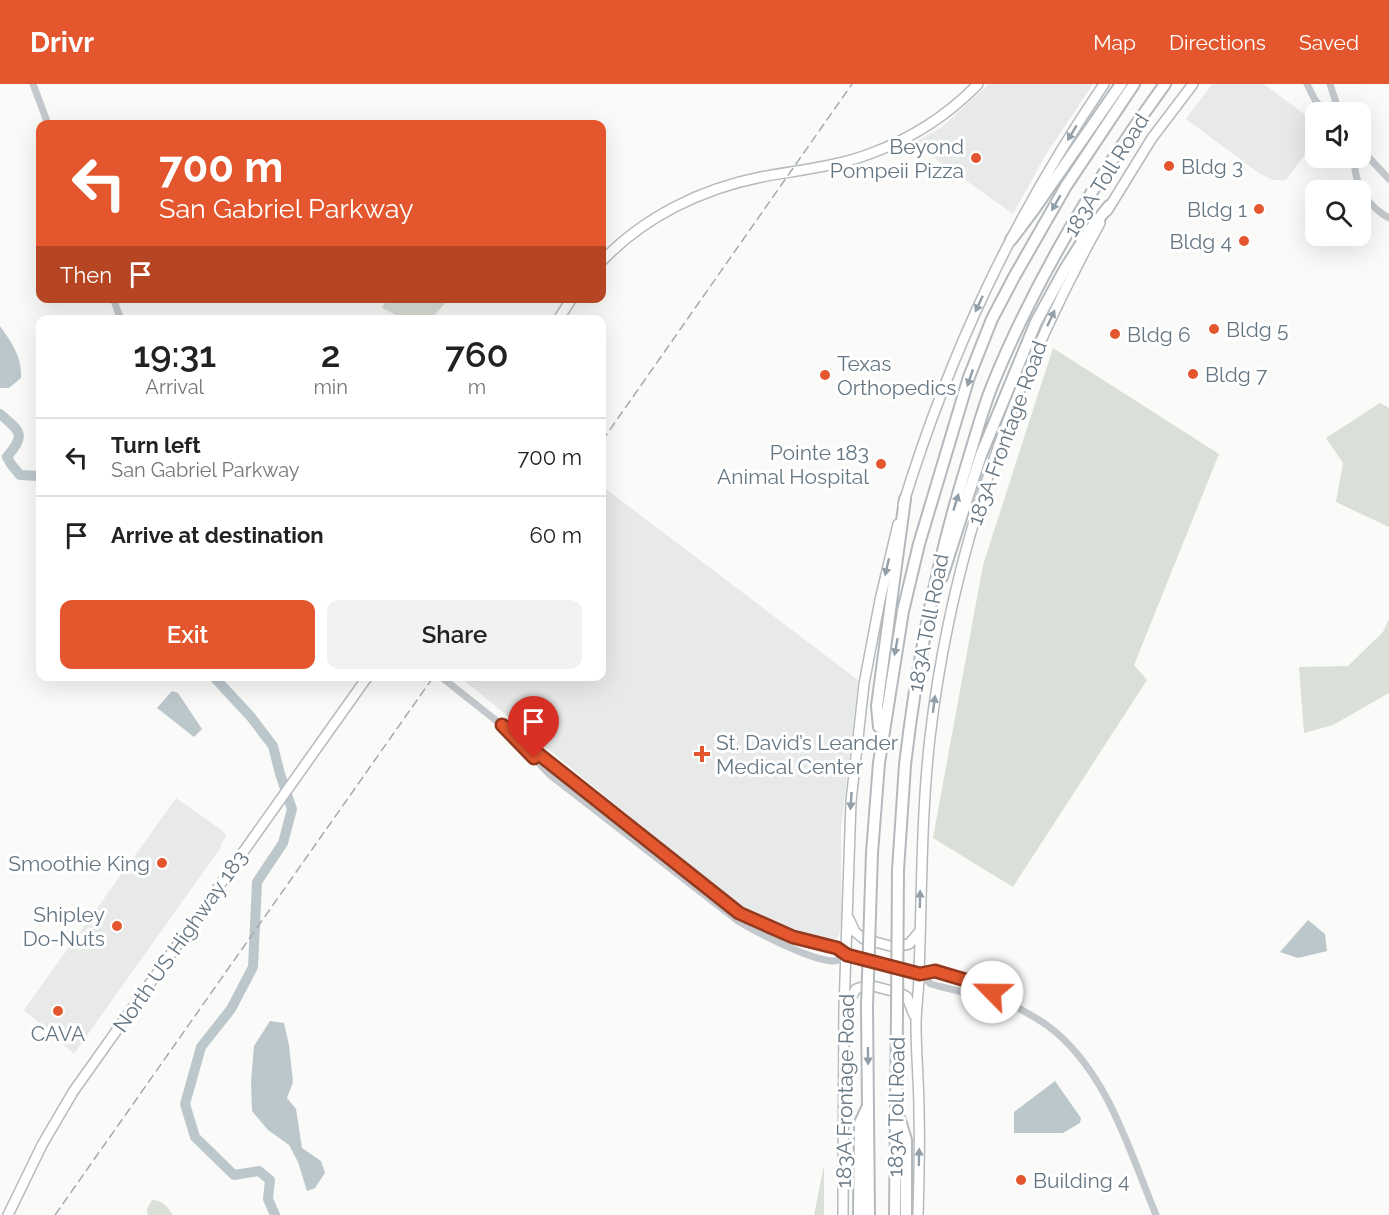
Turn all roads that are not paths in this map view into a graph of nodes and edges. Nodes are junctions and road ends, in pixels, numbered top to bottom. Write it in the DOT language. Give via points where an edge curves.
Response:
graph roads {
  1 [pos="33,84"];
  2 [pos="978,84"];
  3 [pos="1104,84"];
  4 [pos="1121,84"];
  5 [pos="1134,84"];
  6 [pos="1165,84"];
  7 [pos="1193,84"];
  8 [pos="1307,84"];
  9 [pos="1330,84"];
  10 [pos="1317,102"];
  11 [pos="1336,102"];
  12 [pos="46,120"];
  13 [pos="1371,160"];
  14 [pos="1355,168"];
  15 [pos="1389,179"];
  16 [pos="1109,206"];
  17 [pos="1389,218"];
  18 [pos="1011,240"];
  19 [pos="606,258"];
  20 [pos="905,499"];
  21 [pos="923,638"];
  22 [pos="364,681"];
  23 [pos="447,681"];
  24 [pos="502,725"];
  25 [pos="881,745"];
  26 [pos="848,917"];
  27 [pos="920,931"];
  28 [pos="847,955"];
  29 [pos="920,974"];
  30 [pos="1004,1000"];
  31 [pos="844,1009"];
  32 [pos="916,1023"];
  33 [pos="868,1105"];
  34 [pos="897,1107"];
  35 [pos="8,1215"];
  36 [pos="843,1215"];
  37 [pos="859,1215"];
  38 [pos="868,1215"];
  39 [pos="895,1215"];
  40 [pos="906,1215"];
  41 [pos="918,1215"];
  42 [pos="1156,1215"];
  1 -- 12 [label="street"];
  2 -- 19 [label="main road" via="961,102 909,137 838,164 748,180 695,197 637,231"];
  3 -- 18 [label="main road, 183A Frontage Road, one-way" via="1052,165"];
  4 -- 18 [label="highway"];
  5 -- 25 [label="highway, 183A Toll Road, one-way" via="1066,186 1020,267 992,319 969,377 919,544 903,611"];
  21 -- 6 [label="highway, 183A Toll Road, one-way" via="942,550 992,387 1036,292 1076,220 1125,139"];
  7 -- 16 [label="main road, 183A Frontage Road" via="1152,138"];
  8 -- 10 [label="street"];
  9 -- 11 [label="street"];
  13 -- 15 [label="street"];
  14 -- 17 [label="street" via="1364,195"];
  16 -- 21 [label="highway" via="1065,269 1036,322 981,455"];
  27 -- 16 [label="main road, 183A Frontage Road, one-way" via="921,848 930,737 945,638 967,547 993,460 1031,361"];
  18 -- 20 [label="main road, 183A Frontage Road, one-way" via="949,373"];
  20 -- 25 [label="highway" via="877,706"];
  20 -- 26 [label="main road, 183A Frontage Road, one-way" via="882,590 862,696 851,801"];
  21 -- 34 [label="highway, 183A Toll Road, bridge" via="913,690 898,870"];
  22 -- 35 [label="main road, North US Highway 183" via="73,1092"];
  23 -- 24 [label="street"];
  24 -- 28 [label="street" via="739,913"];
  24 -- 28 [label="street" via="550,775 731,916 808,954 833,961"];
  25 -- 33 [label="highway, 183A Toll Road, one-way, bridge" via="872,853"];
  26 -- 27 [label="main road" via="855,932 864,939 894,947 909,944"];
  26 -- 28 [label="main road, 183A Frontage Road"];
  27 -- 29 [label="main road, 183A Frontage Road"];
  28 -- 29 [label="street"];
  28 -- 31 [label="main road, 183A Frontage Road"];
  29 -- 30 [label="street" via="931,984"];
  29 -- 30 [label="street" via="935,971 951,975 980,985"];
  29 -- 32 [label="main road, 183A Frontage Road"];
  30 -- 42 [label="street" via="1049,1026 1085,1066 1113,1112"];
  31 -- 32 [label="main road" via="856,989 869,985 907,997"];
  31 -- 36 [label="main road, 183A Frontage Road"];
  41 -- 32 [label="main road, 183A Frontage Road, one-way" via="920,1112"];
  33 -- 37 [label="highway" via="860,1123"];
  33 -- 38 [label="highway, 183A Toll Road"];
  34 -- 39 [label="highway, 183A Toll Road"];
  34 -- 40 [label="highway" via="906,1140"];
}
